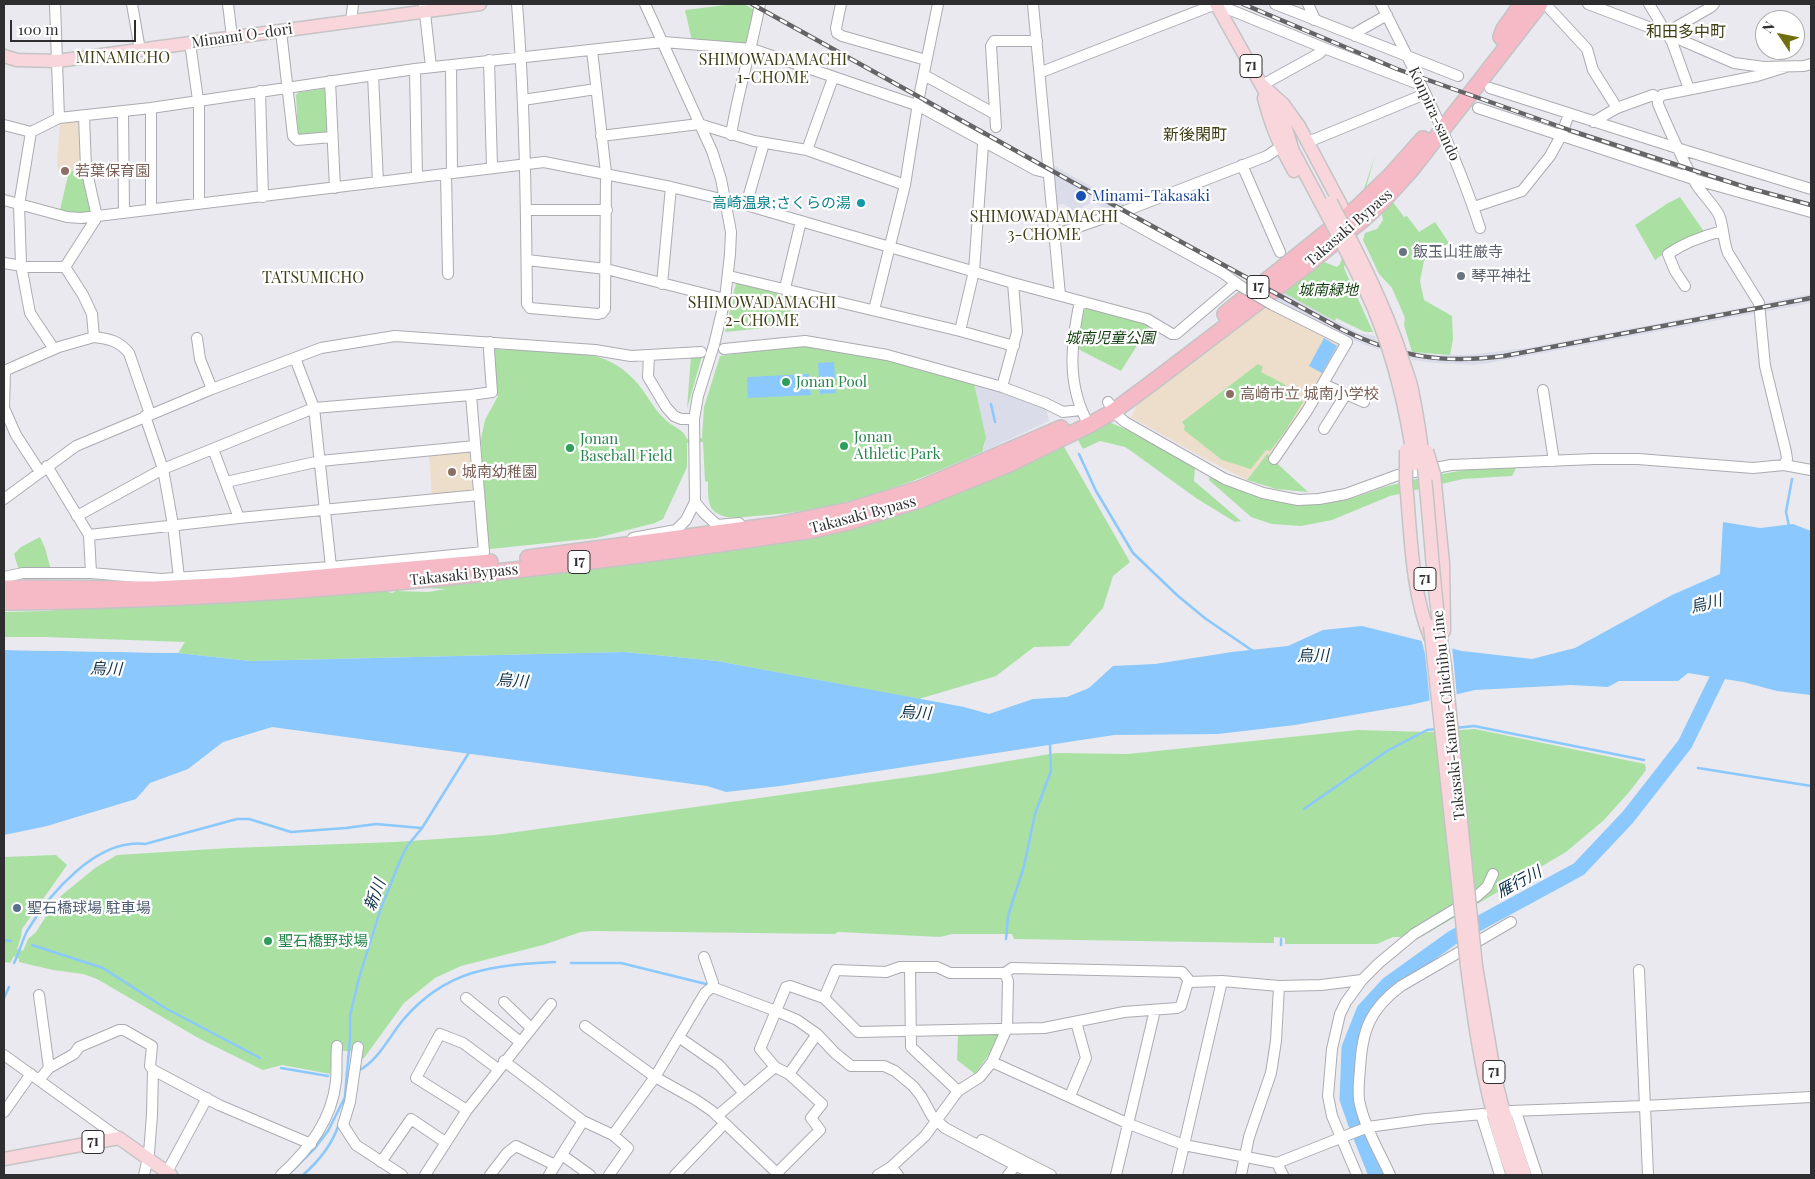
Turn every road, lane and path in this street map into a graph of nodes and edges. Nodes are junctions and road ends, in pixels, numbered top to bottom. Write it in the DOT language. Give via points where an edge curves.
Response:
graph roads {
  1 [pos="55,4"];
  2 [pos="132,4"];
  3 [pos="228,4"];
  4 [pos="353,4"];
  5 [pos="480,4"];
  6 [pos="517,4"];
  7 [pos="645,4"];
  8 [pos="760,4"];
  9 [pos="841,4"];
  10 [pos="938,4"];
  11 [pos="1033,4"];
  12 [pos="1216,4"];
  13 [pos="1275,4"];
  14 [pos="1308,4"];
  15 [pos="1381,4"];
  16 [pos="1522,4"];
  17 [pos="1528,4"];
  18 [pos="1588,4"];
  19 [pos="1649,4"];
  20 [pos="1714,4"];
  21 [pos="1547,5"];
  22 [pos="424,8"];
  23 [pos="1387,15"];
  24 [pos="1314,20"];
  25 [pos="351,22"];
  26 [pos="281,31"];
  27 [pos="1667,34"];
  28 [pos="1355,36"];
  29 [pos="1508,36"];
  30 [pos="232,37"];
  31 [pos="1037,41"];
  32 [pos="663,42"];
  33 [pos="190,43"];
  34 [pos="1324,48"];
  35 [pos="752,49"];
  36 [pos="140,50"];
  37 [pos="592,50"];
  38 [pos="4,56"];
  39 [pos="521,56"];
  40 [pos="1406,56"];
  41 [pos="489,60"];
  42 [pos="926,60"];
  43 [pos="57,61"];
  44 [pos="1811,64"];
  45 [pos="450,65"];
  46 [pos="432,67"];
  47 [pos="1786,67"];
  48 [pos="415,69"];
  49 [pos="1040,70"];
  50 [pos="373,75"];
  51 [pos="924,75"];
  52 [pos="1458,76"];
  53 [pos="833,78"];
  54 [pos="330,80"];
  55 [pos="1262,85"];
  56 [pos="288,86"];
  57 [pos="1490,88"];
  58 [pos="596,89"];
  59 [pos="1423,89"];
  60 [pos="1689,89"];
  61 [pos="260,91"];
  62 [pos="1658,99"];
  63 [pos="197,100"];
  64 [pos="522,100"];
  65 [pos="918,106"];
  66 [pos="151,108"];
  67 [pos="1478,108"];
  68 [pos="1617,108"];
  69 [pos="123,111"];
  70 [pos="995,114"];
  71 [pos="1569,114"];
  72 [pos="84,116"];
  73 [pos="59,118"];
  74 [pos="1593,122"];
  75 [pos="699,124"];
  76 [pos="4,125"];
  77 [pos="1441,125"];
  78 [pos="996,127"];
  79 [pos="31,132"];
  80 [pos="731,134"];
  81 [pos="602,136"];
  82 [pos="1560,136"];
  83 [pos="332,137"];
  84 [pos="985,141"];
  85 [pos="1308,142"];
  86 [pos="764,143"];
  87 [pos="1280,147"];
  88 [pos="1677,148"];
  89 [pos="807,150"];
  90 [pos="524,163"];
  91 [pos="1242,165"];
  92 [pos="492,167"];
  93 [pos="606,173"];
  94 [pos="1048,173"];
  95 [pos="449,174"];
  96 [pos="417,177"];
  97 [pos="1693,179"];
  98 [pos="378,182"];
  99 [pos="905,185"];
  100 [pos="671,186"];
  101 [pos="335,188"];
  102 [pos="1811,189"];
  103 [pos="263,197"];
  104 [pos="4,200"];
  105 [pos="725,200"];
  106 [pos="199,204"];
  107 [pos="19,205"];
  108 [pos="746,205"];
  109 [pos="1327,205"];
  110 [pos="1474,207"];
  111 [pos="151,209"];
  112 [pos="526,210"];
  113 [pos="606,210"];
  114 [pos="1811,212"];
  115 [pos="124,214"];
  116 [pos="1116,214"];
  117 [pos="97,216"];
  118 [pos="801,221"];
  119 [pos="1340,228"];
  120 [pos="1480,228"];
  121 [pos="1722,231"];
  122 [pos="1054,235"];
  123 [pos="891,247"];
  124 [pos="1280,252"];
  125 [pos="527,260"];
  126 [pos="4,264"];
  127 [pos="20,265"];
  128 [pos="65,267"];
  129 [pos="606,269"];
  130 [pos="974,271"];
  131 [pos="448,274"];
  132 [pos="729,276"];
  133 [pos="1013,282"];
  134 [pos="662,284"];
  135 [pos="1238,284"];
  136 [pos="1368,285"];
  137 [pos="1685,286"];
  138 [pos="784,288"];
  139 [pos="1060,295"];
  140 [pos="725,298"];
  141 [pos="1080,301"];
  142 [pos="874,310"];
  143 [pos="960,331"];
  144 [pos="94,337"];
  145 [pos="197,338"];
  146 [pos="490,342"];
  147 [pos="1014,346"];
  148 [pos="54,349"];
  149 [pos="724,349"];
  150 [pos="701,352"];
  151 [pos="649,355"];
  152 [pos="295,358"];
  153 [pos="4,370"];
  154 [pos="1324,384"];
  155 [pos="1002,387"];
  156 [pos="212,388"];
  157 [pos="1543,390"];
  158 [pos="1346,394"];
  159 [pos="471,395"];
  160 [pos="1364,402"];
  161 [pos="1111,407"];
  162 [pos="314,408"];
  163 [pos="148,415"];
  164 [pos="1085,417"];
  165 [pos="694,419"];
  166 [pos="1324,429"];
  167 [pos="475,446"];
  168 [pos="213,449"];
  169 [pos="1274,459"];
  170 [pos="320,461"];
  171 [pos="1554,461"];
  172 [pos="1784,465"];
  173 [pos="44,469"];
  174 [pos="163,469"];
  175 [pos="1811,470"];
  176 [pos="226,482"];
  177 [pos="479,495"];
  178 [pos="4,499"];
  179 [pos="696,502"];
  180 [pos="325,510"];
  181 [pos="78,516"];
  182 [pos="239,518"];
  183 [pos="173,525"];
  184 [pos="777,525"];
  185 [pos="89,535"];
  186 [pos="607,548"];
  187 [pos="331,567"];
  188 [pos="91,573"];
  189 [pos="4,577"];
  190 [pos="134,578"];
  191 [pos="179,578"];
  192 [pos="4,584"];
  193 [pos="4,588"];
  194 [pos="4,602"];
  195 [pos="1431,640"];
  196 [pos="1445,666"];
  197 [pos="1493,874"];
  198 [pos="1511,922"];
  199 [pos="704,957"];
  200 [pos="1471,966"];
  201 [pos="910,967"];
  202 [pos="1640,970"];
  203 [pos="1005,973"];
  204 [pos="1362,980"];
  205 [pos="1222,981"];
  206 [pos="1188,982"];
  207 [pos="1279,986"];
  208 [pos="712,987"];
  209 [pos="39,995"];
  210 [pos="466,998"];
  211 [pos="824,998"];
  212 [pos="504,1002"];
  213 [pos="551,1004"];
  214 [pos="1155,1010"];
  215 [pos="776,1011"];
  216 [pos="1076,1022"];
  217 [pos="586,1026"];
  218 [pos="531,1028"];
  219 [pos="1007,1028"];
  220 [pos="911,1032"];
  221 [pos="817,1034"];
  222 [pos="680,1038"];
  223 [pos="520,1042"];
  224 [pos="337,1046"];
  225 [pos="358,1047"];
  226 [pos="4,1054"];
  227 [pos="992,1062"];
  228 [pos="501,1065"];
  229 [pos="775,1067"];
  230 [pos="49,1068"];
  231 [pos="152,1070"];
  232 [pos="789,1074"];
  233 [pos="35,1077"];
  234 [pos="655,1077"];
  235 [pos="743,1092"];
  236 [pos="958,1092"];
  237 [pos="1070,1096"];
  238 [pos="1811,1096"];
  239 [pos="207,1098"];
  240 [pos="1644,1106"];
  241 [pos="467,1110"];
  242 [pos="4,1112"];
  243 [pos="328,1115"];
  244 [pos="717,1116"];
  245 [pos="583,1121"];
  246 [pos="938,1121"];
  247 [pos="724,1124"];
  248 [pos="1129,1124"];
  249 [pos="343,1125"];
  250 [pos="1368,1127"];
  251 [pos="613,1135"];
  252 [pos="1340,1137"];
  253 [pos="118,1138"];
  254 [pos="445,1142"];
  255 [pos="311,1144"];
  256 [pos="1184,1145"];
  257 [pos="562,1155"];
  258 [pos="1245,1156"];
  259 [pos="147,1158"];
  260 [pos="4,1159"];
  261 [pos="382,1162"];
  262 [pos="1018,1163"];
  263 [pos="1278,1163"];
  264 [pos="555,1165"];
  265 [pos="891,1166"];
  266 [pos="169,1174"];
  267 [pos="778,1174"];
  268 [pos="144,1175"];
  269 [pos="281,1175"];
  270 [pos="402,1175"];
  271 [pos="425,1175"];
  272 [pos="490,1175"];
  273 [pos="549,1175"];
  274 [pos="590,1175"];
  275 [pos="609,1175"];
  276 [pos="675,1175"];
  277 [pos="878,1175"];
  278 [pos="898,1175"];
  279 [pos="1008,1175"];
  280 [pos="1034,1175"];
  281 [pos="1050,1175"];
  282 [pos="1116,1175"];
  283 [pos="1177,1175"];
  284 [pos="1241,1175"];
  285 [pos="1283,1175"];
  286 [pos="1357,1175"];
  287 [pos="1390,1175"];
  288 [pos="1500,1175"];
  289 [pos="1513,1175"];
  290 [pos="1525,1175"];
  291 [pos="1538,1175"];
  292 [pos="1648,1175"];
  1 -- 43 [label="street"];
  2 -- 36 [label="street"];
  3 -- 30 [label="street"];
  4 -- 25 [label="street"];
  5 -- 22 [label="main road, Minami O-dori"];
  6 -- 39 [label="street"];
  7 -- 32 [label="street"];
  8 -- 35 [label="street"];
  9 -- 42 [label="street" via="837,33"];
  10 -- 42 [label="street"];
  11 -- 31 [label="street"];
  12 -- 34 [label="street"];
  12 -- 49 [label="street"];
  12 -- 55 [label="main road, Takasaki-Kanna-Chichibu Line / 71"];
  13 -- 24 [label="street"];
  14 -- 24 [label="street"];
  15 -- 23 [label="street, Konpira-sando"];
  16 -- 29 [label="highway" via="1504,29"];
  17 -- 29 [label="highway, Takasaki Bypass / 17"];
  18 -- 27 [label="street"];
  19 -- 27 [label="street"];
  20 -- 27 [label="street"];
  21 -- 29 [label="highway, Takasaki Bypass / 17"];
  21 -- 68 [label="street" via="1587,49 1593,70"];
  22 -- 25 [label="main road, Minami O-dori"];
  22 -- 46 [label="street"];
  23 -- 28 [label="street"];
  23 -- 40 [label="street, Konpira-sando"];
  24 -- 28 [label="street"];
  25 -- 26 [label="main road, Minami O-dori"];
  26 -- 30 [label="main road, Minami O-dori"];
  26 -- 56 [label="street"];
  27 -- 47 [label="street" via="1734,63"];
  27 -- 60 [label="street"];
  28 -- 40 [label="street"];
  29 -- 77 [label="highway, Takasaki Bypass / 17"];
  30 -- 33 [label="main road, Minami O-dori"];
  31 -- 49 [label="street"];
  31 -- 70 [label="street" via="994,41 991,46"];
  32 -- 35 [label="street"];
  32 -- 37 [label="street"];
  32 -- 75 [label="street"];
  33 -- 36 [label="main road, Minami O-dori"];
  33 -- 63 [label="street"];
  34 -- 55 [label="street"];
  34 -- 59 [label="street"];
  35 -- 53 [label="street"];
  35 -- 80 [label="street"];
  36 -- 43 [label="main road, Minami O-dori"];
  37 -- 39 [label="street"];
  37 -- 58 [label="street"];
  38 -- 43 [label="main road, Minami O-dori" via="16,60"];
  39 -- 41 [label="street"];
  39 -- 64 [label="street"];
  40 -- 52 [label="street"];
  40 -- 59 [label="street, Konpira-sando"];
  41 -- 45 [label="street"];
  41 -- 92 [label="street"];
  42 -- 51 [label="street"];
  43 -- 73 [label="street"];
  44 -- 47 [label="street"];
  45 -- 46 [label="street"];
  45 -- 95 [label="street"];
  46 -- 48 [label="street"];
  47 -- 60 [label="street"];
  48 -- 50 [label="street"];
  48 -- 96 [label="street"];
  49 -- 94 [label="street"];
  50 -- 54 [label="street"];
  50 -- 98 [label="street"];
  51 -- 65 [label="street"];
  51 -- 70 [label="street"];
  53 -- 65 [label="street"];
  53 -- 89 [label="street"];
  54 -- 56 [label="street"];
  54 -- 83 [label="street"];
  55 -- 85 [label="main road, 71" via="1283,104"];
  55 -- 87 [label="main road, 71" via="1269,120"];
  55 -- 109 [label="main road, Takasaki-Kanna-Chichibu Line / 71" via="1286,129 1293,151"];
  56 -- 61 [label="street"];
  56 -- 83 [label="street" via="293,136 297,140"];
  57 -- 71 [label="street"];
  58 -- 64 [label="street"];
  58 -- 81 [label="street"];
  59 -- 77 [label="street, Konpira-sando"];
  59 -- 85 [label="street"];
  60 -- 62 [label="street" via="1662,95"];
  61 -- 63 [label="street"];
  61 -- 103 [label="street"];
  62 -- 68 [label="street" via="1653,95"];
  62 -- 88 [label="street"];
  63 -- 66 [label="street"];
  63 -- 106 [label="street"];
  64 -- 90 [label="street"];
  65 -- 84 [label="street"];
  65 -- 99 [label="street"];
  66 -- 69 [label="street"];
  66 -- 111 [label="street"];
  67 -- 82 [label="street"];
  68 -- 74 [label="street"];
  69 -- 72 [label="street"];
  69 -- 115 [label="street"];
  70 -- 78 [label="street"];
  71 -- 74 [label="street"];
  71 -- 82 [label="street"];
  72 -- 73 [label="street"];
  72 -- 117 [label="street" via="86,168"];
  73 -- 79 [label="street"];
  74 -- 88 [label="street"];
  75 -- 80 [label="street"];
  75 -- 81 [label="street"];
  75 -- 105 [label="street" via="712,151"];
  76 -- 79 [label="street"];
  77 -- 110 [label="street, Konpira-sando"];
  77 -- 119 [label="highway, Takasaki Bypass / 17" via="1393,190 1361,222"];
  79 -- 107 [label="street"];
  80 -- 86 [label="street"];
  81 -- 93 [label="street"];
  82 -- 97 [label="street"];
  82 -- 110 [label="street" via="1550,156 1522,191"];
  83 -- 101 [label="street"];
  84 -- 94 [label="street" via="1036,170"];
  84 -- 130 [label="street"];
  85 -- 119 [label="main road, 71" via="1341,205"];
  86 -- 89 [label="street"];
  86 -- 108 [label="street"];
  87 -- 91 [label="street"];
  87 -- 119 [label="main road, 71" via="1320,218"];
  88 -- 97 [label="street"];
  88 -- 102 [label="street"];
  89 -- 99 [label="street"];
  90 -- 92 [label="street"];
  90 -- 93 [label="street" via="544,162"];
  90 -- 112 [label="street"];
  91 -- 116 [label="street"];
  91 -- 124 [label="street"];
  92 -- 95 [label="street"];
  93 -- 100 [label="street"];
  93 -- 113 [label="street"];
  94 -- 122 [label="street"];
  95 -- 96 [label="street"];
  95 -- 131 [label="street"];
  96 -- 98 [label="street"];
  97 -- 114 [label="street"];
  97 -- 121 [label="street" via="1718,213"];
  98 -- 101 [label="street"];
  99 -- 123 [label="street"];
  100 -- 105 [label="street"];
  100 -- 134 [label="street"];
  101 -- 103 [label="street"];
  103 -- 106 [label="street"];
  104 -- 107 [label="street"];
  105 -- 108 [label="street"];
  105 -- 132 [label="street" via="730,232"];
  106 -- 111 [label="street"];
  107 -- 117 [label="street" via="67,217"];
  107 -- 127 [label="street"];
  108 -- 118 [label="street"];
  109 -- 195 [label="main road, Takasaki-Kanna-Chichibu Line / 71, bridge" via="1374,309 1401,396 1418,488"];
  109 -- 196 [label="main road, Takasaki-Kanna-Chichibu Line / 71, bridge" via="1363,263 1384,306 1412,389"];
  110 -- 120 [label="street, Konpira-sando"];
  111 -- 115 [label="street"];
  112 -- 113 [label="street"];
  112 -- 125 [label="street"];
  113 -- 129 [label="street"];
  115 -- 117 [label="street"];
  116 -- 122 [label="street"];
  116 -- 135 [label="street"];
  117 -- 128 [label="street"];
  118 -- 123 [label="street"];
  118 -- 138 [label="street"];
  119 -- 136 [label="main road, 71"];
  119 -- 161 [label="highway, Takasaki Bypass / 17" via="1157,379"];
  121 -- 137 [label="street" via="1705,235 1668,254"];
  121 -- 172 [label="street" via="1728,253 1759,303 1762,353 1786,452"];
  122 -- 139 [label="street"];
  123 -- 130 [label="street"];
  123 -- 142 [label="street"];
  125 -- 129 [label="street"];
  125 -- 129 [label="street" via="530,308 602,313 605,309"];
  126 -- 127 [label="street"];
  127 -- 128 [label="street"];
  127 -- 148 [label="street" via="30,313"];
  128 -- 144 [label="street" via="92,314"];
  129 -- 134 [label="street"];
  130 -- 133 [label="street"];
  130 -- 143 [label="street"];
  132 -- 138 [label="street"];
  132 -- 140 [label="street"];
  133 -- 139 [label="street"];
  133 -- 147 [label="street" via="1017,332"];
  134 -- 140 [label="street"];
  135 -- 141 [label="street" via="1176,334 1147,319"];
  135 -- 154 [label="street, bridge" via="1347,342"];
  136 -- 195 [label="main road, 71, bridge" via="1403,398 1406,483 1416,586"];
  136 -- 196 [label="main road, 71, bridge" via="1395,342 1434,474 1443,563"];
  138 -- 142 [label="street"];
  139 -- 141 [label="street"];
  140 -- 165 [label="street"];
  141 -- 164 [label="street" via="1072,350 1077,399"];
  142 -- 143 [label="street"];
  143 -- 147 [label="street"];
  144 -- 148 [label="street"];
  144 -- 163 [label="street" via="116,341 129,353"];
  145 -- 156 [label="street" via="200,359"];
  146 -- 151 [label="street"];
  146 -- 152 [label="street" via="395,336 321,348"];
  146 -- 159 [label="street" via="492,392"];
  147 -- 155 [label="street"];
  148 -- 153 [label="street"];
  149 -- 155 [label="street" via="805,341 887,355"];
  150 -- 151 [label="street"];
  151 -- 165 [label="street" via="648,377 666,407 674,416"];
  152 -- 156 [label="street"];
  152 -- 162 [label="street"];
  153 -- 173 [label="street" via="4,408 16,435"];
  154 -- 158 [label="street"];
  154 -- 169 [label="street"];
  155 -- 164 [label="street" via="1063,412"];
  156 -- 163 [label="street"];
  157 -- 171 [label="street"];
  158 -- 160 [label="street"];
  158 -- 166 [label="street"];
  159 -- 162 [label="street"];
  159 -- 167 [label="street"];
  161 -- 164 [label="highway, Takasaki Bypass / 17"];
  161 -- 171 [label="street" via="1125,422 1225,478 1263,493 1298,500 1346,494 1398,475 1445,466"];
  162 -- 168 [label="street"];
  162 -- 170 [label="street"];
  163 -- 173 [label="street" via="76,446"];
  163 -- 174 [label="street"];
  164 -- 184 [label="highway, Takasaki Bypass / 17" via="922,488 850,510"];
  164 -- 194 [label="highway, Takasaki Bypass / 17" via="1007,465 920,500 804,532 569,564 327,589 154,599"];
  165 -- 179 [label="street"];
  167 -- 170 [label="street"];
  167 -- 177 [label="street"];
  168 -- 174 [label="street"];
  168 -- 176 [label="street"];
  170 -- 176 [label="street"];
  170 -- 180 [label="street"];
  171 -- 172 [label="street" via="1638,458 1765,468"];
  172 -- 175 [label="street"];
  173 -- 178 [label="street"];
  173 -- 181 [label="street"];
  174 -- 181 [label="street"];
  174 -- 183 [label="street"];
  176 -- 182 [label="street"];
  177 -- 180 [label="street"];
  177 -- 187 [label="street" via="484,552"];
  179 -- 184 [label="street" via="717,525 746,522"];
  179 -- 186 [label="street" via="676,530 642,535"];
  180 -- 182 [label="street"];
  180 -- 187 [label="street"];
  181 -- 185 [label="street"];
  182 -- 183 [label="street"];
  183 -- 185 [label="street"];
  183 -- 191 [label="street"];
  184 -- 186 [label="highway, Takasaki Bypass / 17"];
  185 -- 188 [label="street"];
  186 -- 193 [label="highway, Takasaki Bypass / 17" via="232,585"];
  187 -- 191 [label="street"];
  188 -- 189 [label="street"];
  188 -- 190 [label="street"];
  190 -- 191 [label="street"];
  190 -- 192 [label="highway" via="121,582 22,580"];
  195 -- 200 [label="main road, Takasaki-Kanna-Chichibu Line / 71, bridge"];
  196 -- 200 [label="main road, Takasaki-Kanna-Chichibu Line / 71, bridge"];
  197 -- 204 [label="street" via="1487,887 1477,896 1414,934"];
  198 -- 250 [label="street" via="1405,981 1371,1016 1361,1048 1359,1098"];
  199 -- 208 [label="street"];
  200 -- 289 [label="main road, Takasaki-Kanna-Chichibu Line / 71" via="1474,1019 1485,1079"];
  200 -- 290 [label="main road, Takasaki-Kanna-Chichibu Line / 71" via="1495,1078"];
  201 -- 203 [label="street" via="936,967 950,973"];
  201 -- 211 [label="street" via="886,972 836,970"];
  201 -- 220 [label="street"];
  202 -- 240 [label="street"];
  203 -- 206 [label="street" via="1012,968 1182,972"];
  203 -- 219 [label="street" via="1008,980"];
  204 -- 207 [label="street"];
  204 -- 252 [label="street" via="1340,1014 1332,1049 1328,1096"];
  205 -- 206 [label="street"];
  205 -- 207 [label="street"];
  205 -- 256 [label="street"];
  206 -- 214 [label="street" via="1181,1006"];
  207 -- 258 [label="street" via="1276,1041 1270,1073"];
  208 -- 215 [label="street"];
  208 -- 222 [label="street"];
  209 -- 230 [label="street"];
  210 -- 223 [label="street"];
  211 -- 215 [label="street" via="786,987"];
  211 -- 220 [label="street" via="858,1032"];
  212 -- 218 [label="street"];
  213 -- 218 [label="street"];
  214 -- 216 [label="street" via="1124,1012"];
  214 -- 248 [label="street"];
  215 -- 221 [label="street"];
  215 -- 229 [label="street" via="760,1049"];
  216 -- 219 [label="street" via="1044,1028"];
  216 -- 237 [label="street" via="1086,1058"];
  217 -- 234 [label="street"];
  218 -- 223 [label="street"];
  219 -- 220 [label="street"];
  219 -- 227 [label="street"];
  220 -- 236 [label="street" via="911,1048"];
  221 -- 232 [label="street"];
  221 -- 246 [label="street" via="851,1066 884,1066 905,1077"];
  222 -- 234 [label="street"];
  222 -- 235 [label="street" via="719,1065"];
  223 -- 228 [label="street"];
  224 -- 243 [label="street" via="335,1093"];
  225 -- 249 [label="street" via="350,1102"];
  226 -- 233 [label="street"];
  227 -- 236 [label="street" via="980,1077"];
  227 -- 237 [label="street"];
  228 -- 241 [label="street"];
  228 -- 241 [label="street" via="440,1034 416,1078"];
  228 -- 245 [label="street"];
  229 -- 232 [label="street"];
  229 -- 235 [label="street"];
  230 -- 231 [label="street" via="79,1048 124,1030 152,1046"];
  230 -- 233 [label="street"];
  231 -- 239 [label="street"];
  231 -- 259 [label="street" via="152,1115"];
  232 -- 267 [label="street" via="822,1104 811,1118 820,1130"];
  233 -- 242 [label="street"];
  233 -- 253 [label="street"];
  234 -- 244 [label="street"];
  234 -- 251 [label="street"];
  235 -- 244 [label="street"];
  236 -- 246 [label="street"];
  237 -- 248 [label="street"];
  238 -- 240 [label="street"];
  239 -- 255 [label="street"];
  239 -- 266 [label="street"];
  240 -- 291 [label="street" via="1514,1111"];
  240 -- 292 [label="street"];
  241 -- 254 [label="street"];
  243 -- 249 [label="street"];
  243 -- 255 [label="street"];
  244 -- 247 [label="street"];
  245 -- 251 [label="street"];
  245 -- 257 [label="street"];
  246 -- 262 [label="street" via="945,1128"];
  246 -- 265 [label="street"];
  247 -- 267 [label="street"];
  247 -- 276 [label="street"];
  248 -- 256 [label="street"];
  248 -- 282 [label="street"];
  249 -- 261 [label="street" via="356,1145"];
  250 -- 252 [label="street"];
  250 -- 287 [label="street"];
  250 -- 288 [label="street" via="1482,1114"];
  251 -- 275 [label="street" via="628,1148"];
  252 -- 263 [label="street"];
  252 -- 286 [label="street"];
  253 -- 259 [label="main road, 71"];
  253 -- 260 [label="main road, 71"];
  254 -- 261 [label="street" via="411,1119"];
  254 -- 271 [label="street"];
  255 -- 269 [label="street"];
  256 -- 258 [label="street"];
  256 -- 283 [label="street"];
  257 -- 264 [label="street"];
  257 -- 274 [label="street"];
  258 -- 263 [label="street"];
  258 -- 284 [label="street"];
  259 -- 266 [label="main road, 71"];
  259 -- 268 [label="street"];
  261 -- 270 [label="street"];
  262 -- 279 [label="street"];
  262 -- 280 [label="street"];
  262 -- 281 [label="street"];
  263 -- 285 [label="street"];
  264 -- 272 [label="street" via="516,1146"];
  264 -- 273 [label="street"];
  265 -- 277 [label="street"];
  265 -- 278 [label="street"];
}
